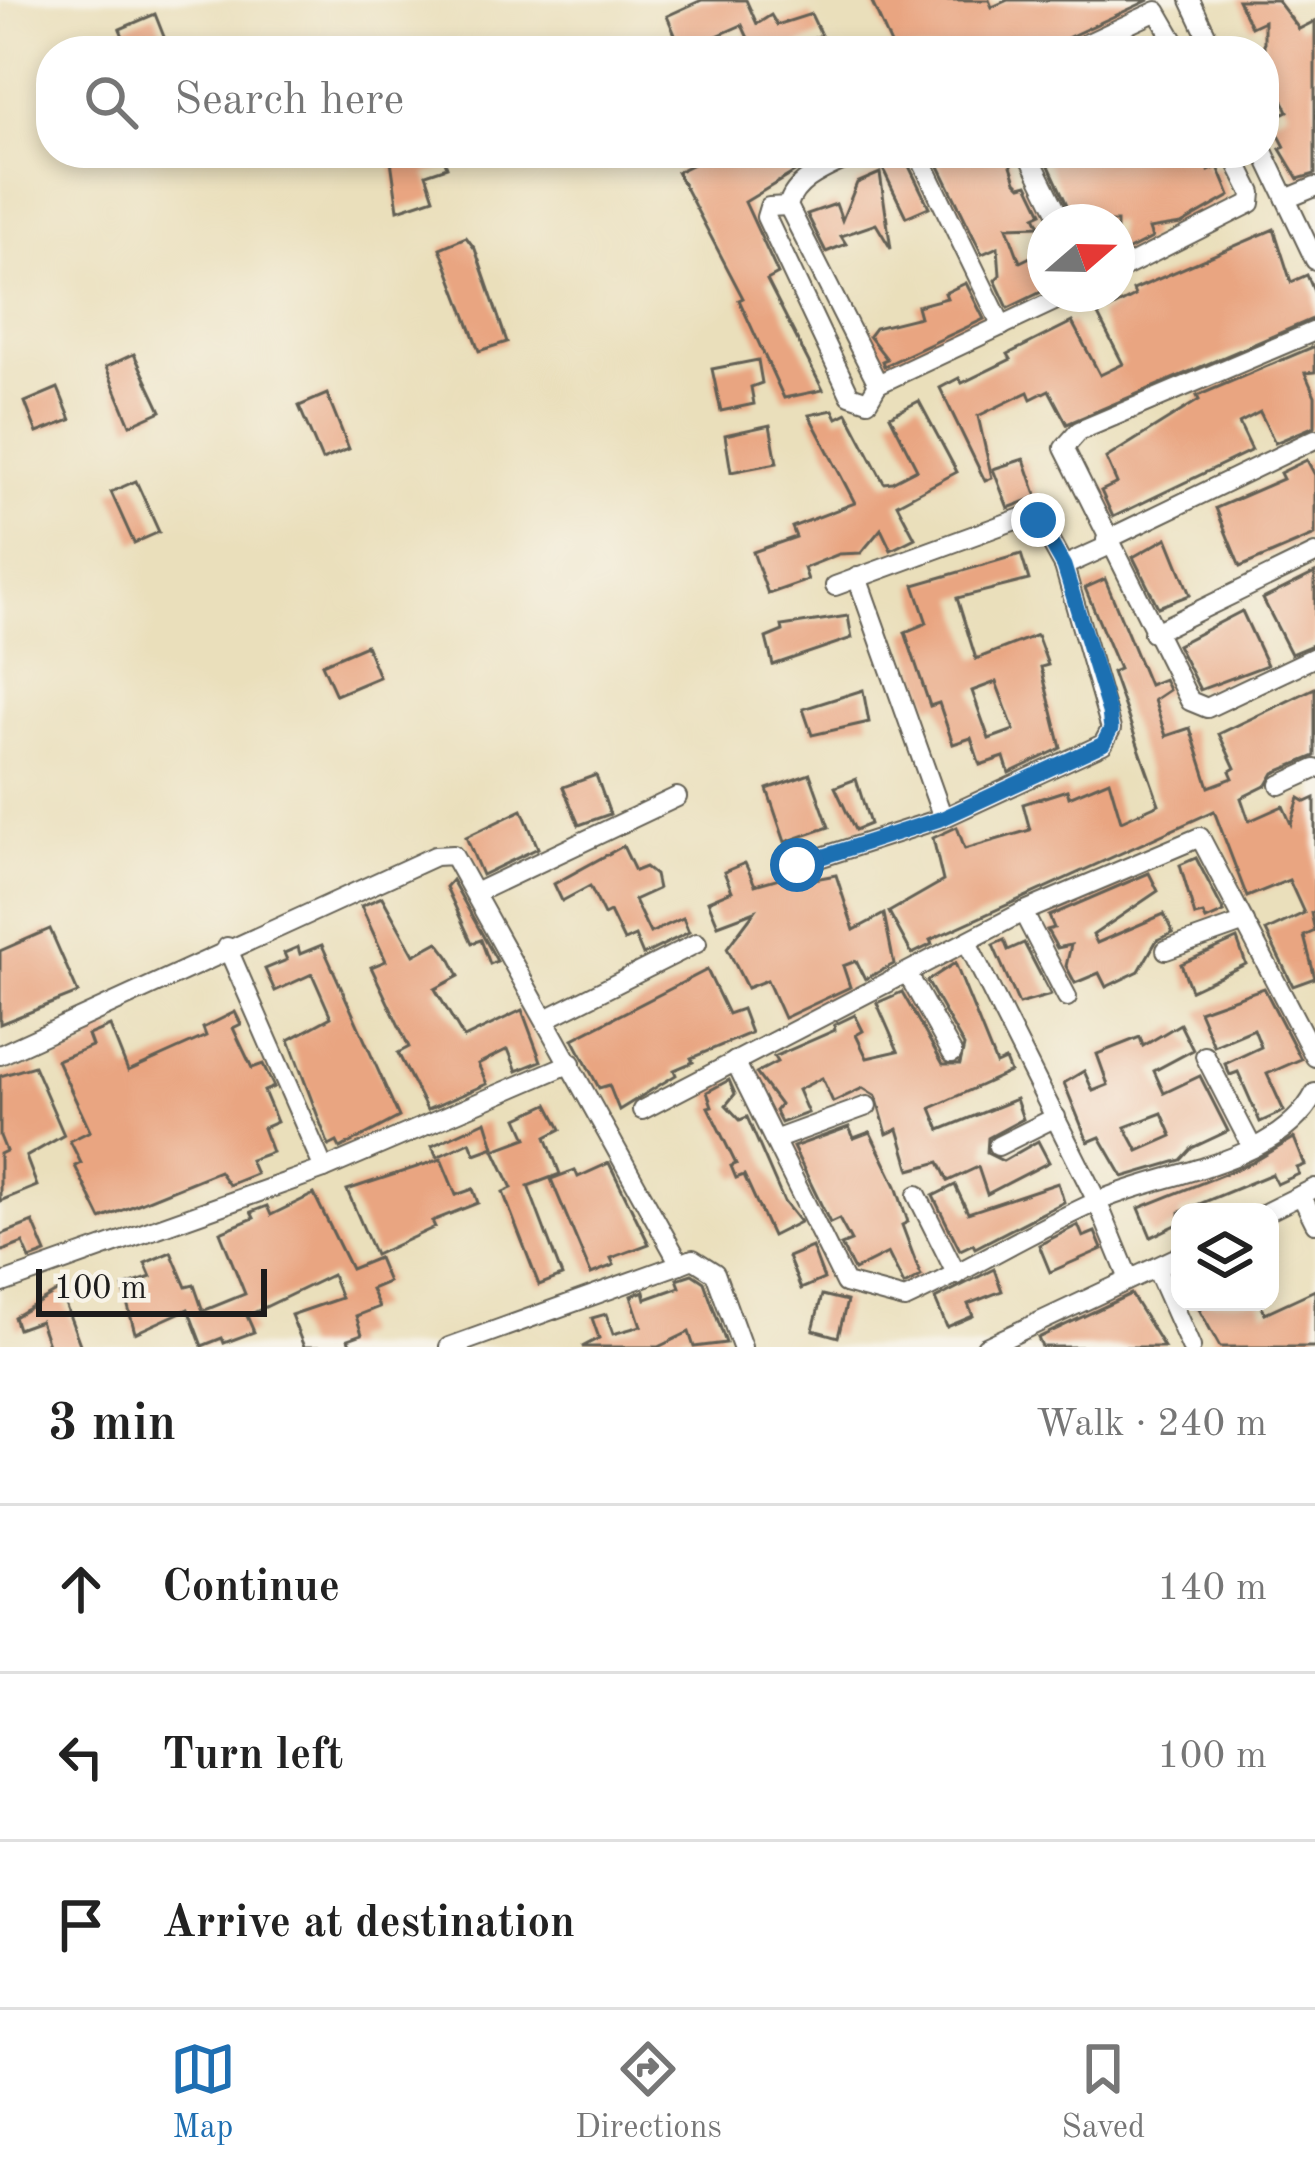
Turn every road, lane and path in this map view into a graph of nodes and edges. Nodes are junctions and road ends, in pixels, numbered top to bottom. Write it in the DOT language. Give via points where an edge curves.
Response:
graph roads {
  1 [pos="1190,0"];
  2 [pos="1102,36"];
  3 [pos="1172,36"];
  4 [pos="1207,36"];
  5 [pos="830,168"];
  6 [pos="925,168"];
  7 [pos="1035,168"];
  8 [pos="1240,168"];
  9 [pos="1271,168"];
  10 [pos="1315,187"];
  11 [pos="1286,199"];
  12 [pos="1053,204"];
  13 [pos="788,206"];
  14 [pos="1315,260"];
  15 [pos="1135,262"];
  16 [pos="1031,312"];
  17 [pos="1002,326"];
  18 [pos="1315,331"];
  19 [pos="878,384"];
  20 [pos="1315,439"];
  21 [pos="1107,543"];
  22 [pos="1315,554"];
  23 [pos="1064,566"];
  24 [pos="856,577"];
  25 [pos="835,586"];
  26 [pos="1153,633"];
  27 [pos="1315,657"];
  28 [pos="1315,769"];
  29 [pos="1280,785"];
  30 [pos="677,797"];
  31 [pos="943,818"];
  32 [pos="797,865"];
  33 [pos="475,893"];
  34 [pos="1023,911"];
  35 [pos="1245,922"];
  36 [pos="698,943"];
  37 [pos="968,944"];
  38 [pos="227,946"];
  39 [pos="1166,950"];
  40 [pos="907,973"];
  41 [pos="1066,997"];
  42 [pos="546,1019"];
  43 [pos="952,1053"];
  44 [pos="0,1055"];
  45 [pos="1205,1056"];
  46 [pos="1315,1057"];
  47 [pos="734,1061"];
  48 [pos="571,1063"];
  49 [pos="1315,1093"];
  50 [pos="867,1106"];
  51 [pos="642,1110"];
  52 [pos="1056,1117"];
  53 [pos="774,1140"];
  54 [pos="998,1146"];
  55 [pos="1252,1148"];
  56 [pos="324,1169"];
  57 [pos="1308,1192"];
  58 [pos="917,1195"];
  59 [pos="1097,1202"];
  60 [pos="1279,1206"];
  61 [pos="1315,1223"];
  62 [pos="1171,1260"];
  63 [pos="680,1264"];
  64 [pos="1156,1268"];
  65 [pos="957,1275"];
  66 [pos="1129,1279"];
  67 [pos="0,1284"];
  68 [pos="998,1344"];
  69 [pos="449,1347"];
  70 [pos="742,1347"];
  71 [pos="1191,1347"];
  1 -- 4 [label="street"];
  2 -- 3 [label="street" via="1157,10"];
  5 -- 13 [label="street" via="791,191"];
  6 -- 17 [label="street"];
  7 -- 12 [label="street"];
  8 -- 15 [label="street" via="1251,203"];
  9 -- 11 [label="street"];
  10 -- 11 [label="street"];
  11 -- 14 [label="street"];
  13 -- 19 [label="street"];
  13 -- 19 [label="street" via="769,207 766,217 850,395 868,401"];
  16 -- 17 [label="street"];
  17 -- 19 [label="street"];
  18 -- 21 [label="street" via="1067,438 1064,448"];
  20 -- 21 [label="street"];
  21 -- 23 [label="street"];
  21 -- 26 [label="street"];
  22 -- 26 [label="street"];
  23 -- 24 [label="street" via="1038,520 1021,518"];
  23 -- 31 [label="street" via="1111,729 1103,744"];
  24 -- 25 [label="street"];
  24 -- 31 [label="street"];
  26 -- 27 [label="street" via="1198,707"];
  28 -- 29 [label="street"];
  30 -- 33 [label="street"];
  31 -- 32 [label="street"];
  33 -- 38 [label="street" via="444,852"];
  33 -- 42 [label="street"];
  34 -- 35 [label="street" via="1200,836"];
  34 -- 37 [label="street"];
  34 -- 41 [label="street"];
  35 -- 39 [label="street"];
  35 -- 46 [label="street"];
  36 -- 42 [label="street"];
  37 -- 40 [label="street"];
  37 -- 52 [label="street"];
  38 -- 44 [label="street"];
  38 -- 56 [label="street"];
  40 -- 43 [label="street"];
  40 -- 47 [label="street"];
  42 -- 48 [label="street"];
  45 -- 55 [label="street"];
  47 -- 51 [label="street"];
  47 -- 53 [label="street"];
  48 -- 56 [label="street"];
  48 -- 63 [label="street"];
  49 -- 55 [label="street" via="1301,1118"];
  50 -- 53 [label="street"];
  52 -- 54 [label="street"];
  52 -- 59 [label="street"];
  53 -- 65 [label="street" via="844,1283 905,1299"];
  55 -- 59 [label="street"];
  56 -- 67 [label="street"];
  57 -- 60 [label="street"];
  57 -- 61 [label="street"];
  58 -- 65 [label="street"];
  59 -- 65 [label="street"];
  59 -- 66 [label="street"];
  62 -- 64 [label="street"];
  63 -- 69 [label="street"];
  63 -- 70 [label="street" via="693,1258 715,1273"];
  64 -- 66 [label="street"];
  64 -- 71 [label="street"];
  66 -- 68 [label="street"];
}
